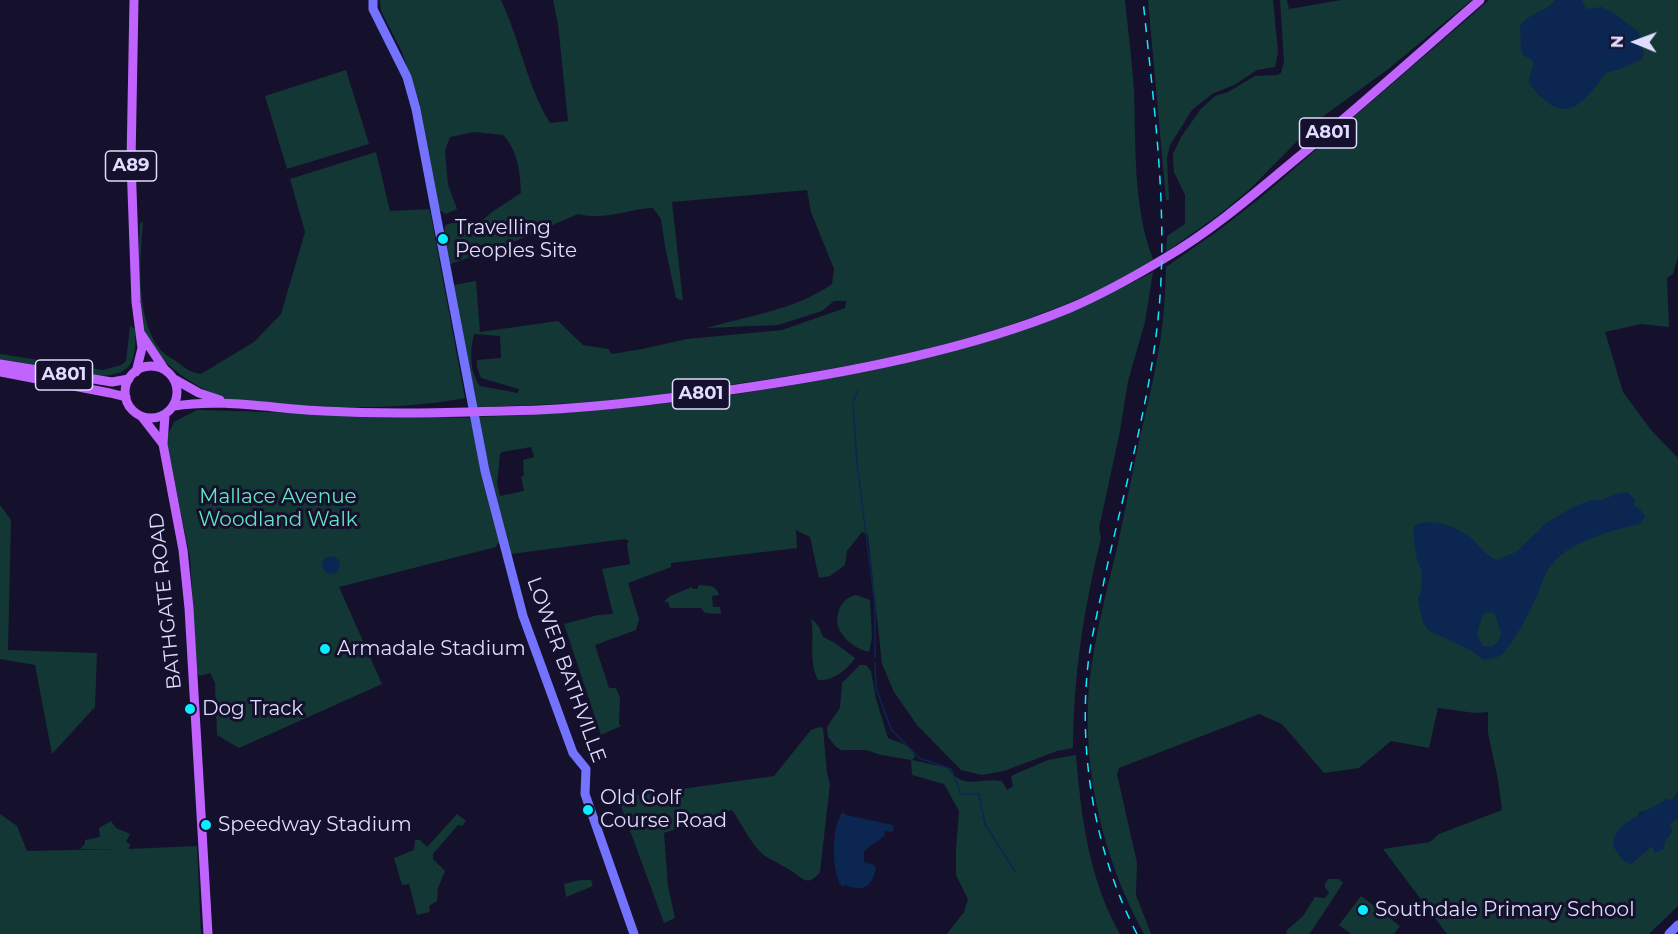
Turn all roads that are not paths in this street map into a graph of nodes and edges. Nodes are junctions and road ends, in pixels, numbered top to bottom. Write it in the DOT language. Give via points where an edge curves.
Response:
graph roads {
  1 [pos="134,0"];
  2 [pos="373,0"];
  3 [pos="1480,0"];
  4 [pos="140,332"];
  5 [pos="0,364"];
  6 [pos="165,370"];
  7 [pos="0,372"];
  8 [pos="132,375"];
  9 [pos="174,379"];
  10 [pos="126,397"];
  11 [pos="233,405"];
  12 [pos="174,406"];
  13 [pos="165,415"];
  14 [pos="142,417"];
  15 [pos="163,444"];
  16 [pos="1678,926"];
  17 [pos="208,934"];
  18 [pos="634,934"];
  19 [pos="1669,934"];
  1 -- 4 [label="main road, A89" via="131,162"];
  2 -- 18 [label="main road, LOWER BATHVILLE" via="373,9 407,77 416,109 485,471 523,616 573,753 586,769 585,794"];
  3 -- 11 [label="main road, A801" via="1233,213 1168,257 1070,308 973,341 772,384 532,410 374,413"];
  4 -- 6 [label="main road, A89"];
  4 -- 8 [label="main road, A89" via="142,348"];
  5 -- 8 [label="main road, A801" via="112,382"];
  6 -- 8 [label="main road" via="151,366"];
  6 -- 9 [label="main road, A89"];
  7 -- 10 [label="main road, A801"];
  8 -- 10 [label="main road, A89"];
  9 -- 11 [label="main road, A801"];
  9 -- 12 [label="main road" via="178,393"];
  10 -- 14 [label="main road" via="130,407"];
  11 -- 12 [label="main road, A801" via="201,402"];
  12 -- 13 [label="main road"];
  13 -- 14 [label="main road"];
  13 -- 15 [label="main road, BATHGATE ROAD"];
  14 -- 15 [label="main road, BATHGATE ROAD"];
  15 -- 17 [label="main road, BATHGATE ROAD" via="183,550 189,609"];
  16 -- 19 [label="main road"];
}
